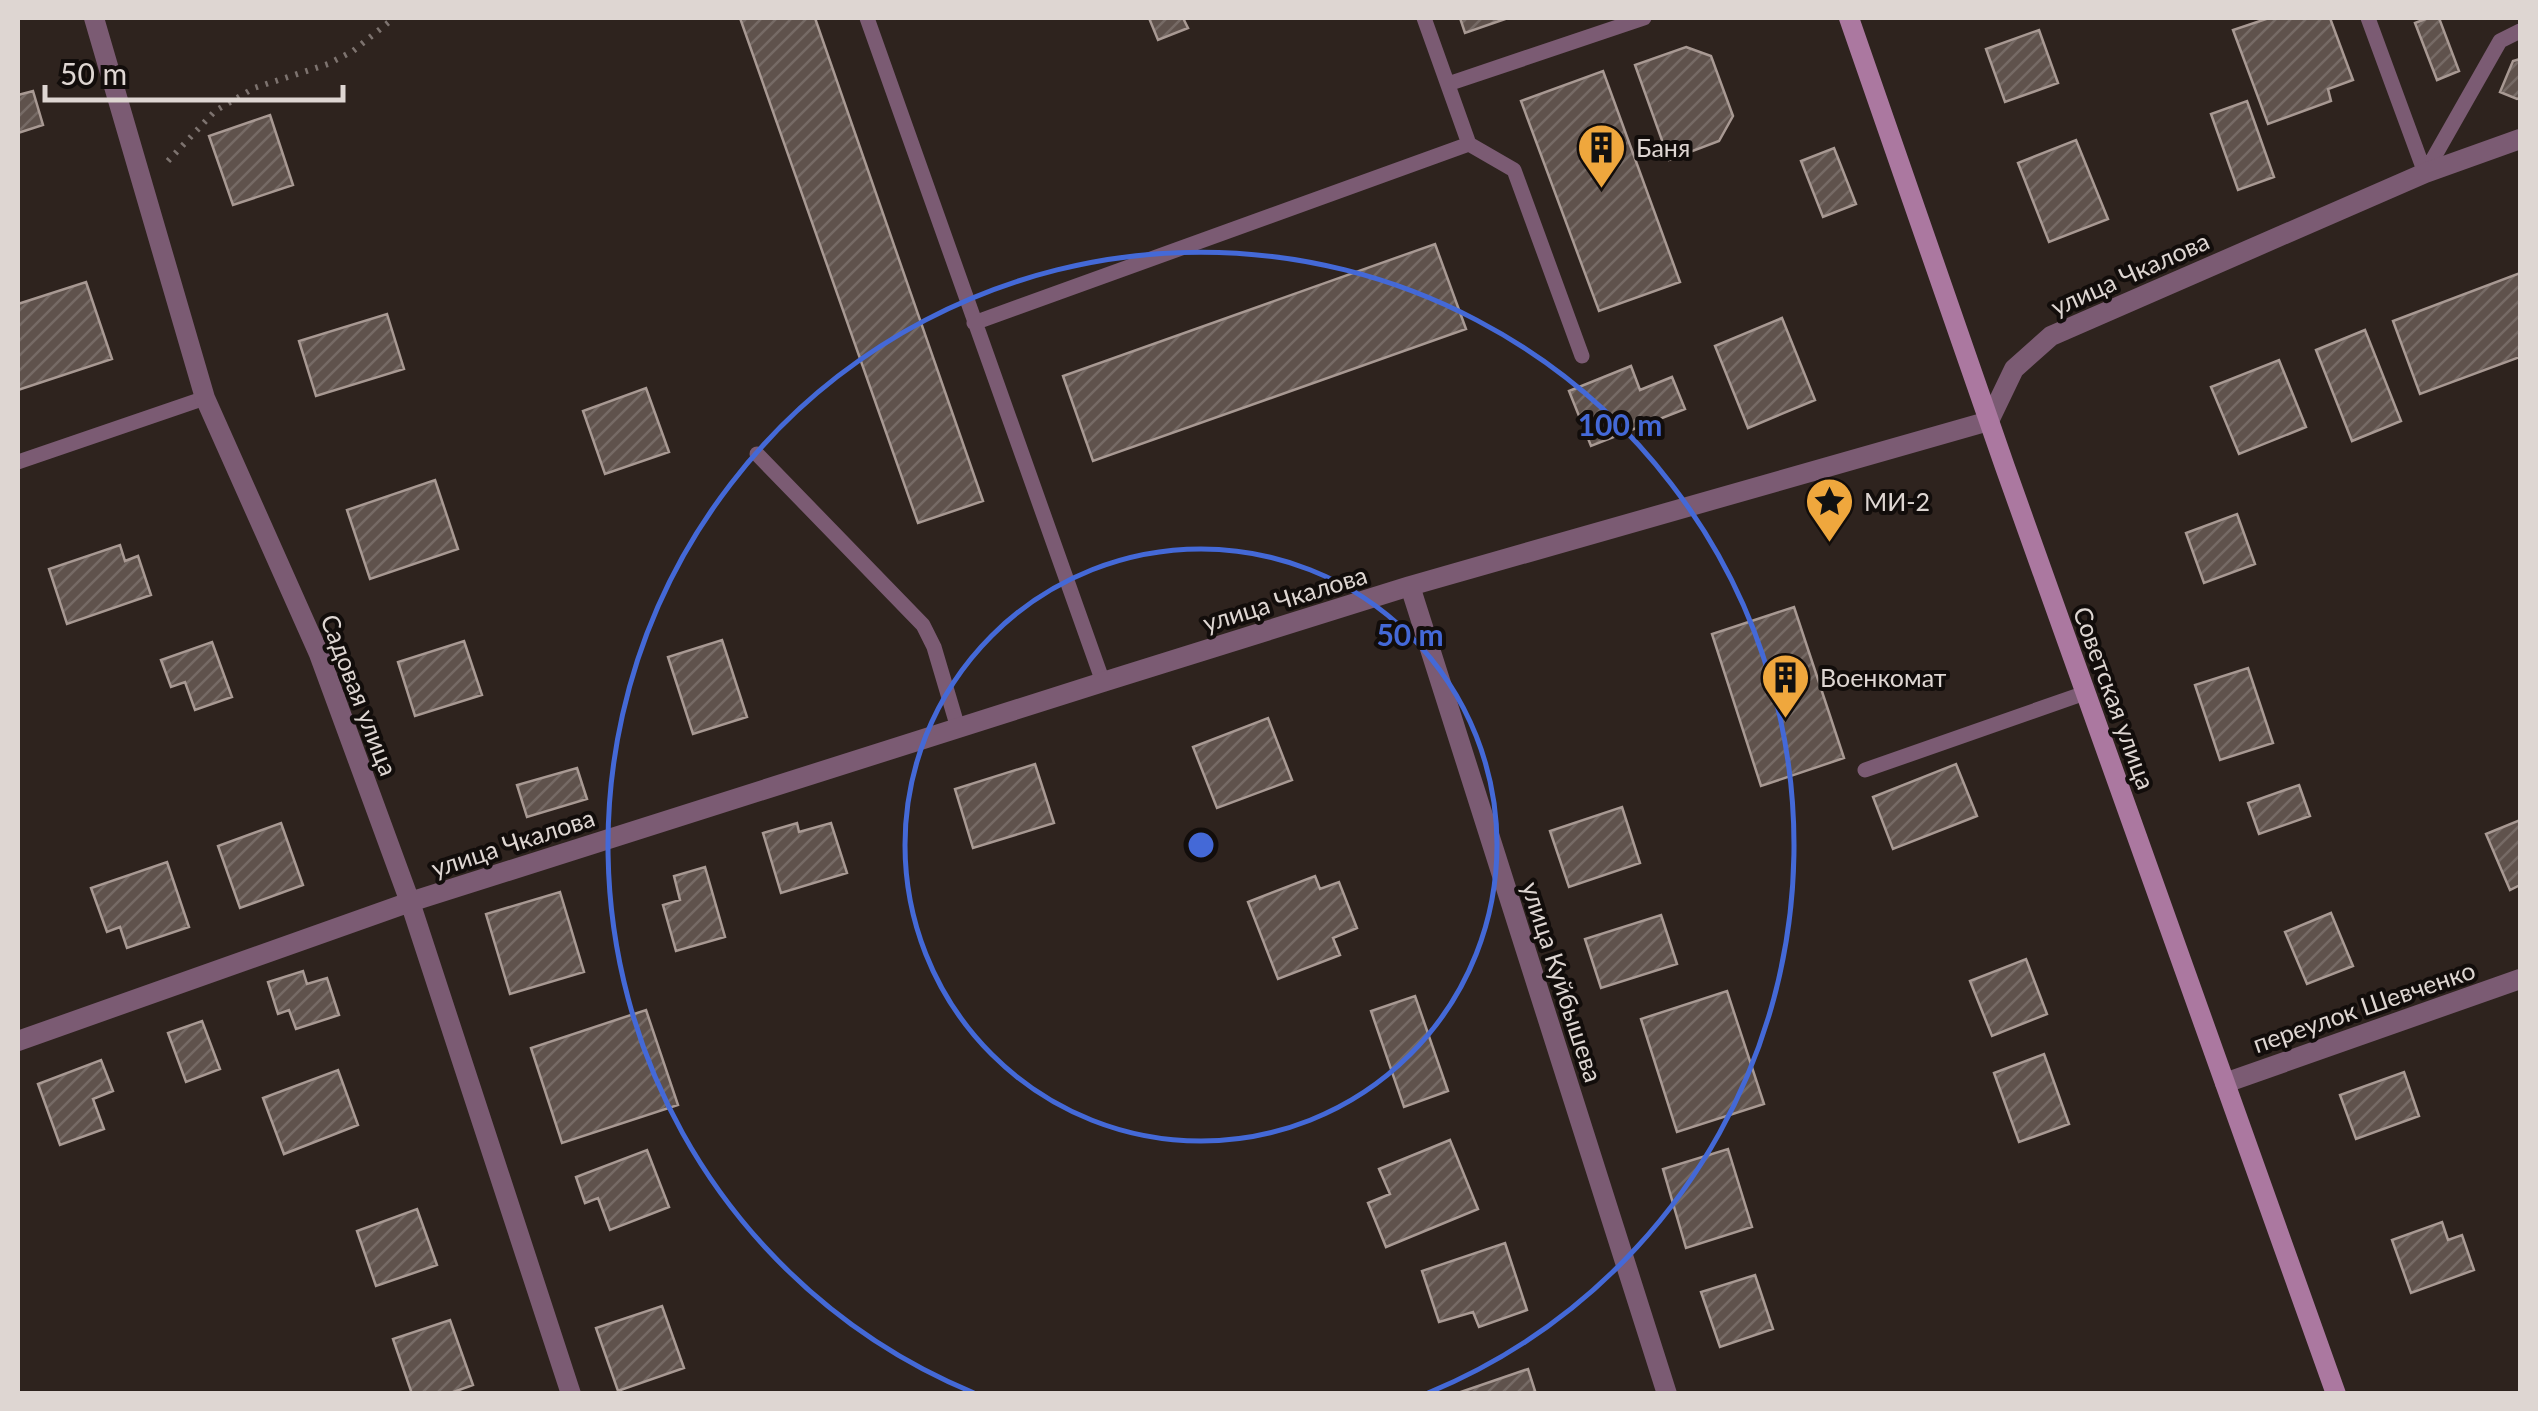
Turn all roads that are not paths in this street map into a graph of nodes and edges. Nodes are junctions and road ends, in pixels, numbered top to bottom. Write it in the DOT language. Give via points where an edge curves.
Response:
graph roads {
  1 [pos="94,18"];
  2 [pos="868,18"];
  3 [pos="1424,18"];
  4 [pos="1644,18"];
  5 [pos="1848,18"];
  6 [pos="2368,18"];
  7 [pos="2520,31"];
  8 [pos="1448,84"];
  9 [pos="2520,139"];
  10 [pos="1469,144"];
  11 [pos="2425,173"];
  12 [pos="974,324"];
  13 [pos="1582,356"];
  14 [pos="205,398"];
  15 [pos="1989,421"];
  16 [pos="757,454"];
  17 [pos="18,462"];
  18 [pos="1410,586"];
  19 [pos="1103,682"];
  20 [pos="2086,693"];
  21 [pos="958,728"];
  22 [pos="1865,770"];
  23 [pos="410,902"];
  24 [pos="2520,979"];
  25 [pos="18,1042"];
  26 [pos="2225,1082"];
  27 [pos="571,1394"];
  28 [pos="1667,1394"];
  29 [pos="2336,1394"];
  1 -- 14 [label="street, Садовая улица"];
  2 -- 12 [label="lane"];
  3 -- 8 [label="lane"];
  4 -- 8 [label="lane"];
  5 -- 15 [label="street, Советская улица"];
  6 -- 11 [label="lane"];
  7 -- 11 [label="lane" via="2500,41"];
  8 -- 10 [label="lane"];
  9 -- 11 [label="street, улица Чкалова"];
  10 -- 12 [label="lane"];
  10 -- 13 [label="lane" via="1514,170"];
  11 -- 15 [label="street, улица Чкалова" via="2051,336 2014,369"];
  12 -- 19 [label="lane"];
  14 -- 17 [label="lane"];
  14 -- 23 [label="street, Садовая улица" via="319,654"];
  15 -- 18 [label="street, улица Чкалова"];
  15 -- 20 [label="street, Советская улица"];
  16 -- 21 [label="lane" via="923,625"];
  18 -- 19 [label="street, улица Чкалова"];
  18 -- 28 [label="street, улица Куйбышева"];
  19 -- 21 [label="street, улица Чкалова"];
  20 -- 22 [label="lane"];
  20 -- 26 [label="street, Советская улица"];
  21 -- 23 [label="street, улица Чкалова"];
  23 -- 25 [label="street, улица Чкалова"];
  23 -- 27 [label="street, Садовая улица"];
  24 -- 26 [label="street, переулок Шевченко"];
  26 -- 29 [label="street, Советская улица"];
}
